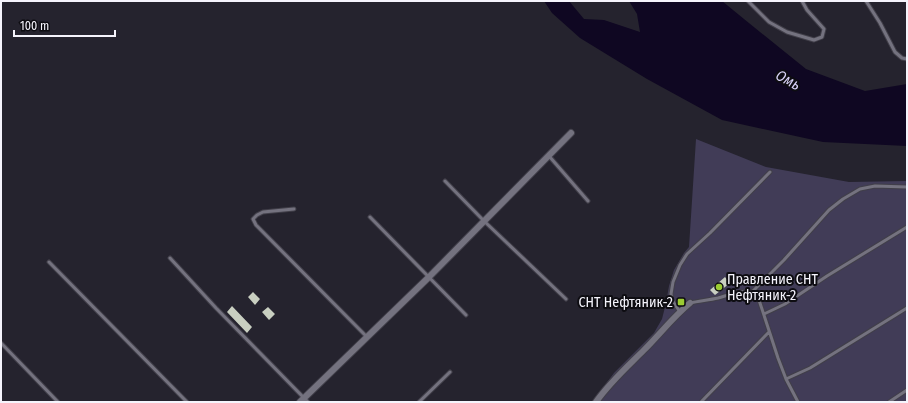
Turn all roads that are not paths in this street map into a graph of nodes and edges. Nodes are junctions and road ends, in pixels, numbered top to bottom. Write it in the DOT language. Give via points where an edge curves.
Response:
graph roads {
  1 [pos="748,1"];
  2 [pos="802,1"];
  3 [pos="866,1"];
  4 [pos="907,59"];
  5 [pos="571,133"];
  6 [pos="549,156"];
  7 [pos="770,172"];
  8 [pos="445,181"];
  9 [pos="907,187"];
  10 [pos="588,201"];
  11 [pos="294,208"];
  12 [pos="370,217"];
  13 [pos="484,221"];
  14 [pos="907,227"];
  15 [pos="170,258"];
  16 [pos="49,262"];
  17 [pos="429,277"];
  18 [pos="752,292"];
  19 [pos="566,299"];
  20 [pos="690,303"];
  21 [pos="907,308"];
  22 [pos="680,312"];
  23 [pos="764,314"];
  24 [pos="466,315"];
  25 [pos="769,332"];
  26 [pos="367,337"];
  27 [pos="1,343"];
  28 [pos="450,372"];
  29 [pos="786,379"];
  30 [pos="907,390"];
  31 [pos="304,401"];
  32 [pos="58,402"];
  33 [pos="187,402"];
  34 [pos="419,402"];
  35 [pos="596,402"];
  36 [pos="701,402"];
  37 [pos="797,402"];
  38 [pos="889,402"];
  1 -- 2 [label="lane" via="769,22 787,32 814,40 822,37 824,29"];
  3 -- 4 [label="lane" via="895,52"];
  5 -- 6 [label="street"];
  6 -- 10 [label="lane"];
  6 -- 13 [label="street"];
  7 -- 22 [label="lane" via="687,254 673,282 671,294"];
  8 -- 13 [label="lane"];
  9 -- 18 [label="lane" via="875,186 860,189 843,198"];
  11 -- 26 [label="lane" via="263,212 253,219 256,225"];
  12 -- 17 [label="lane"];
  13 -- 17 [label="street"];
  13 -- 19 [label="lane"];
  14 -- 23 [label="lane" via="785,304"];
  15 -- 31 [label="lane"];
  16 -- 33 [label="lane"];
  17 -- 24 [label="lane"];
  17 -- 26 [label="street"];
  18 -- 20 [label="lane" via="742,291"];
  18 -- 23 [label="lane" via="759,300"];
  20 -- 22 [label="street"];
  21 -- 29 [label="lane" via="810,368"];
  22 -- 35 [label="street" via="613,380"];
  23 -- 25 [label="lane"];
  25 -- 29 [label="lane"];
  25 -- 36 [label="lane"];
  26 -- 31 [label="street"];
  27 -- 32 [label="lane"];
  28 -- 34 [label="lane"];
  29 -- 37 [label="lane"];
  30 -- 38 [label="lane"];
}
